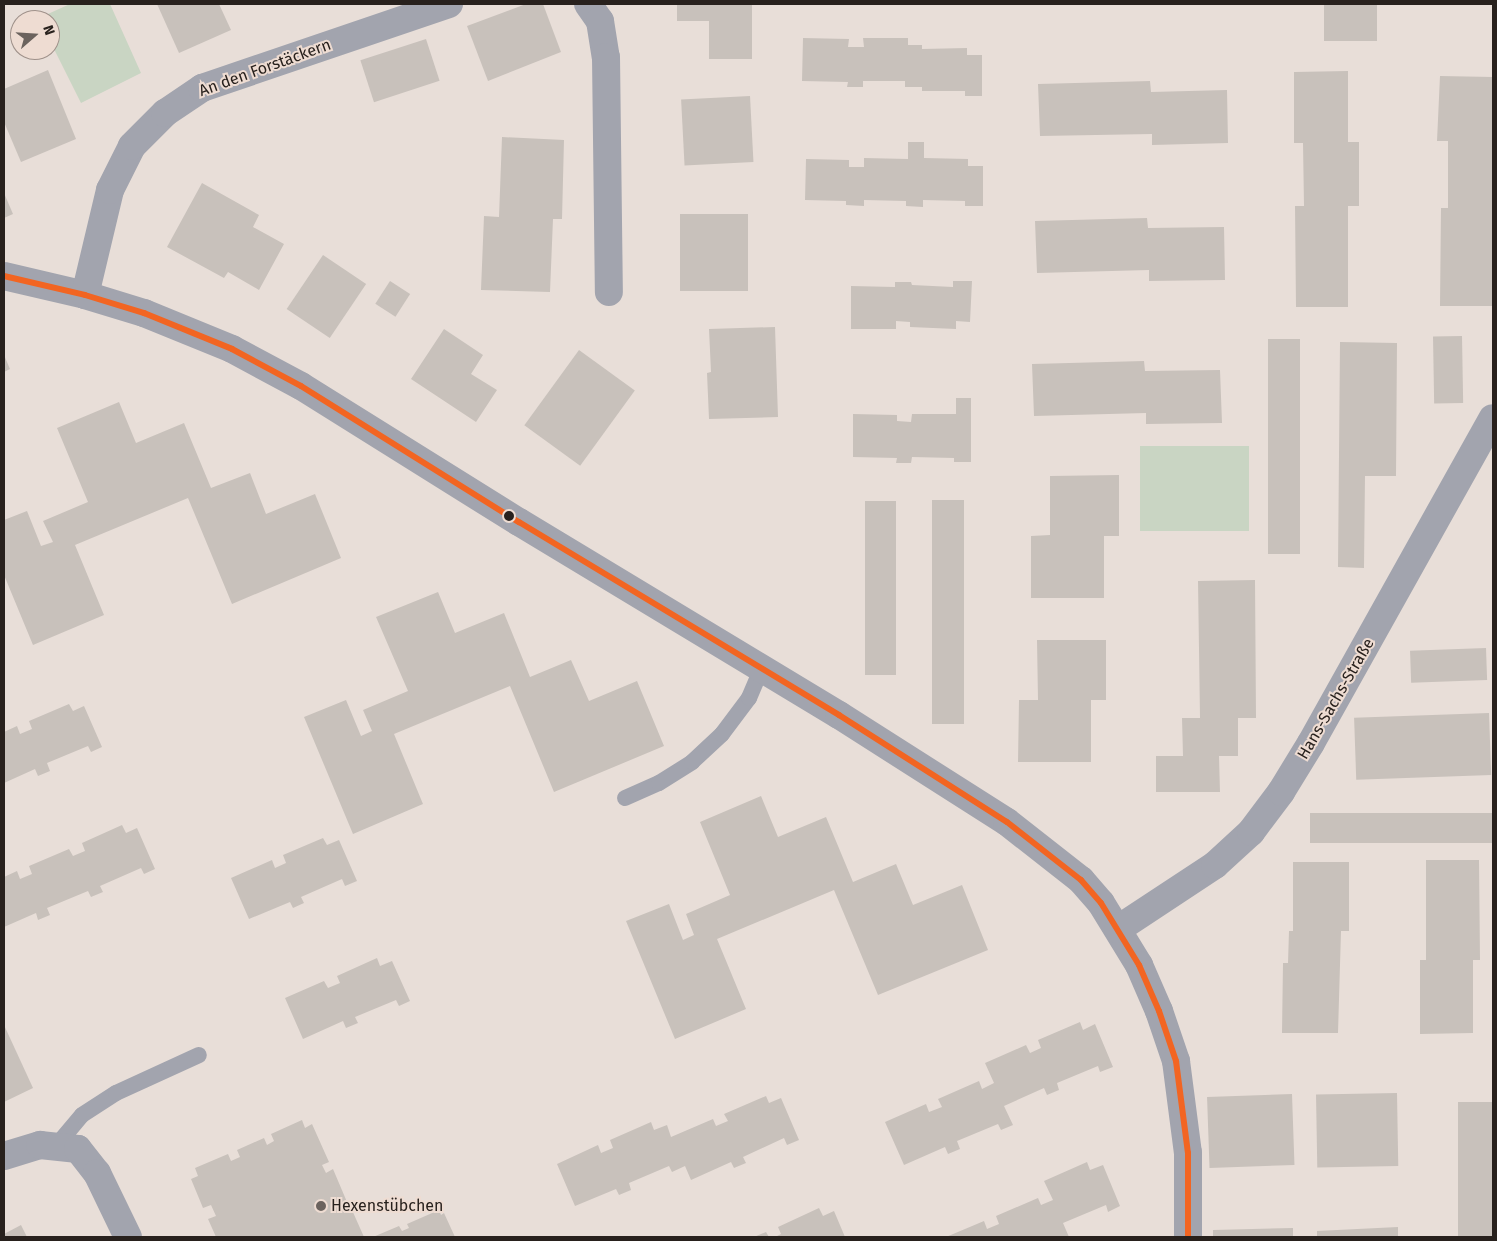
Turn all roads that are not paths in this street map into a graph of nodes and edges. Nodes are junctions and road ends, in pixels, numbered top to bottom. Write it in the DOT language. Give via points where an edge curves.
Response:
graph roads {
  1 [pos="449,4"];
  2 [pos="588,4"];
  3 [pos="4,276"];
  4 [pos="609,292"];
  5 [pos="85,295"];
  6 [pos="1493,418"];
  7 [pos="762,668"];
  8 [pos="625,798"];
  9 [pos="1118,929"];
  10 [pos="199,1055"];
  11 [pos="56,1146"];
  12 [pos="4,1156"];
  13 [pos="128,1237"];
  14 [pos="1188,1237"];
  1 -- 5 [label="street, An den Forstäckern" via="202,88 165,113 132,146 110,190"];
  2 -- 4 [label="street" via="600,21 606,57"];
  3 -- 5 [label="street"];
  5 -- 7 [label="street" via="144,313 232,349 301,386"];
  6 -- 9 [label="street, Hans-Sachs-Straße" via="1281,792 1251,832 1215,865"];
  7 -- 8 [label="lane" via="749,698 722,734 692,762 659,783"];
  7 -- 9 [label="street" via="1007,822 1081,880"];
  9 -- 14 [label="street" via="1159,1011 1176,1061 1188,1153"];
  10 -- 11 [label="lane" via="116,1093 82,1114"];
  11 -- 12 [label="street" via="40,1145"];
  11 -- 13 [label="street" via="78,1149 98,1173"];
}
